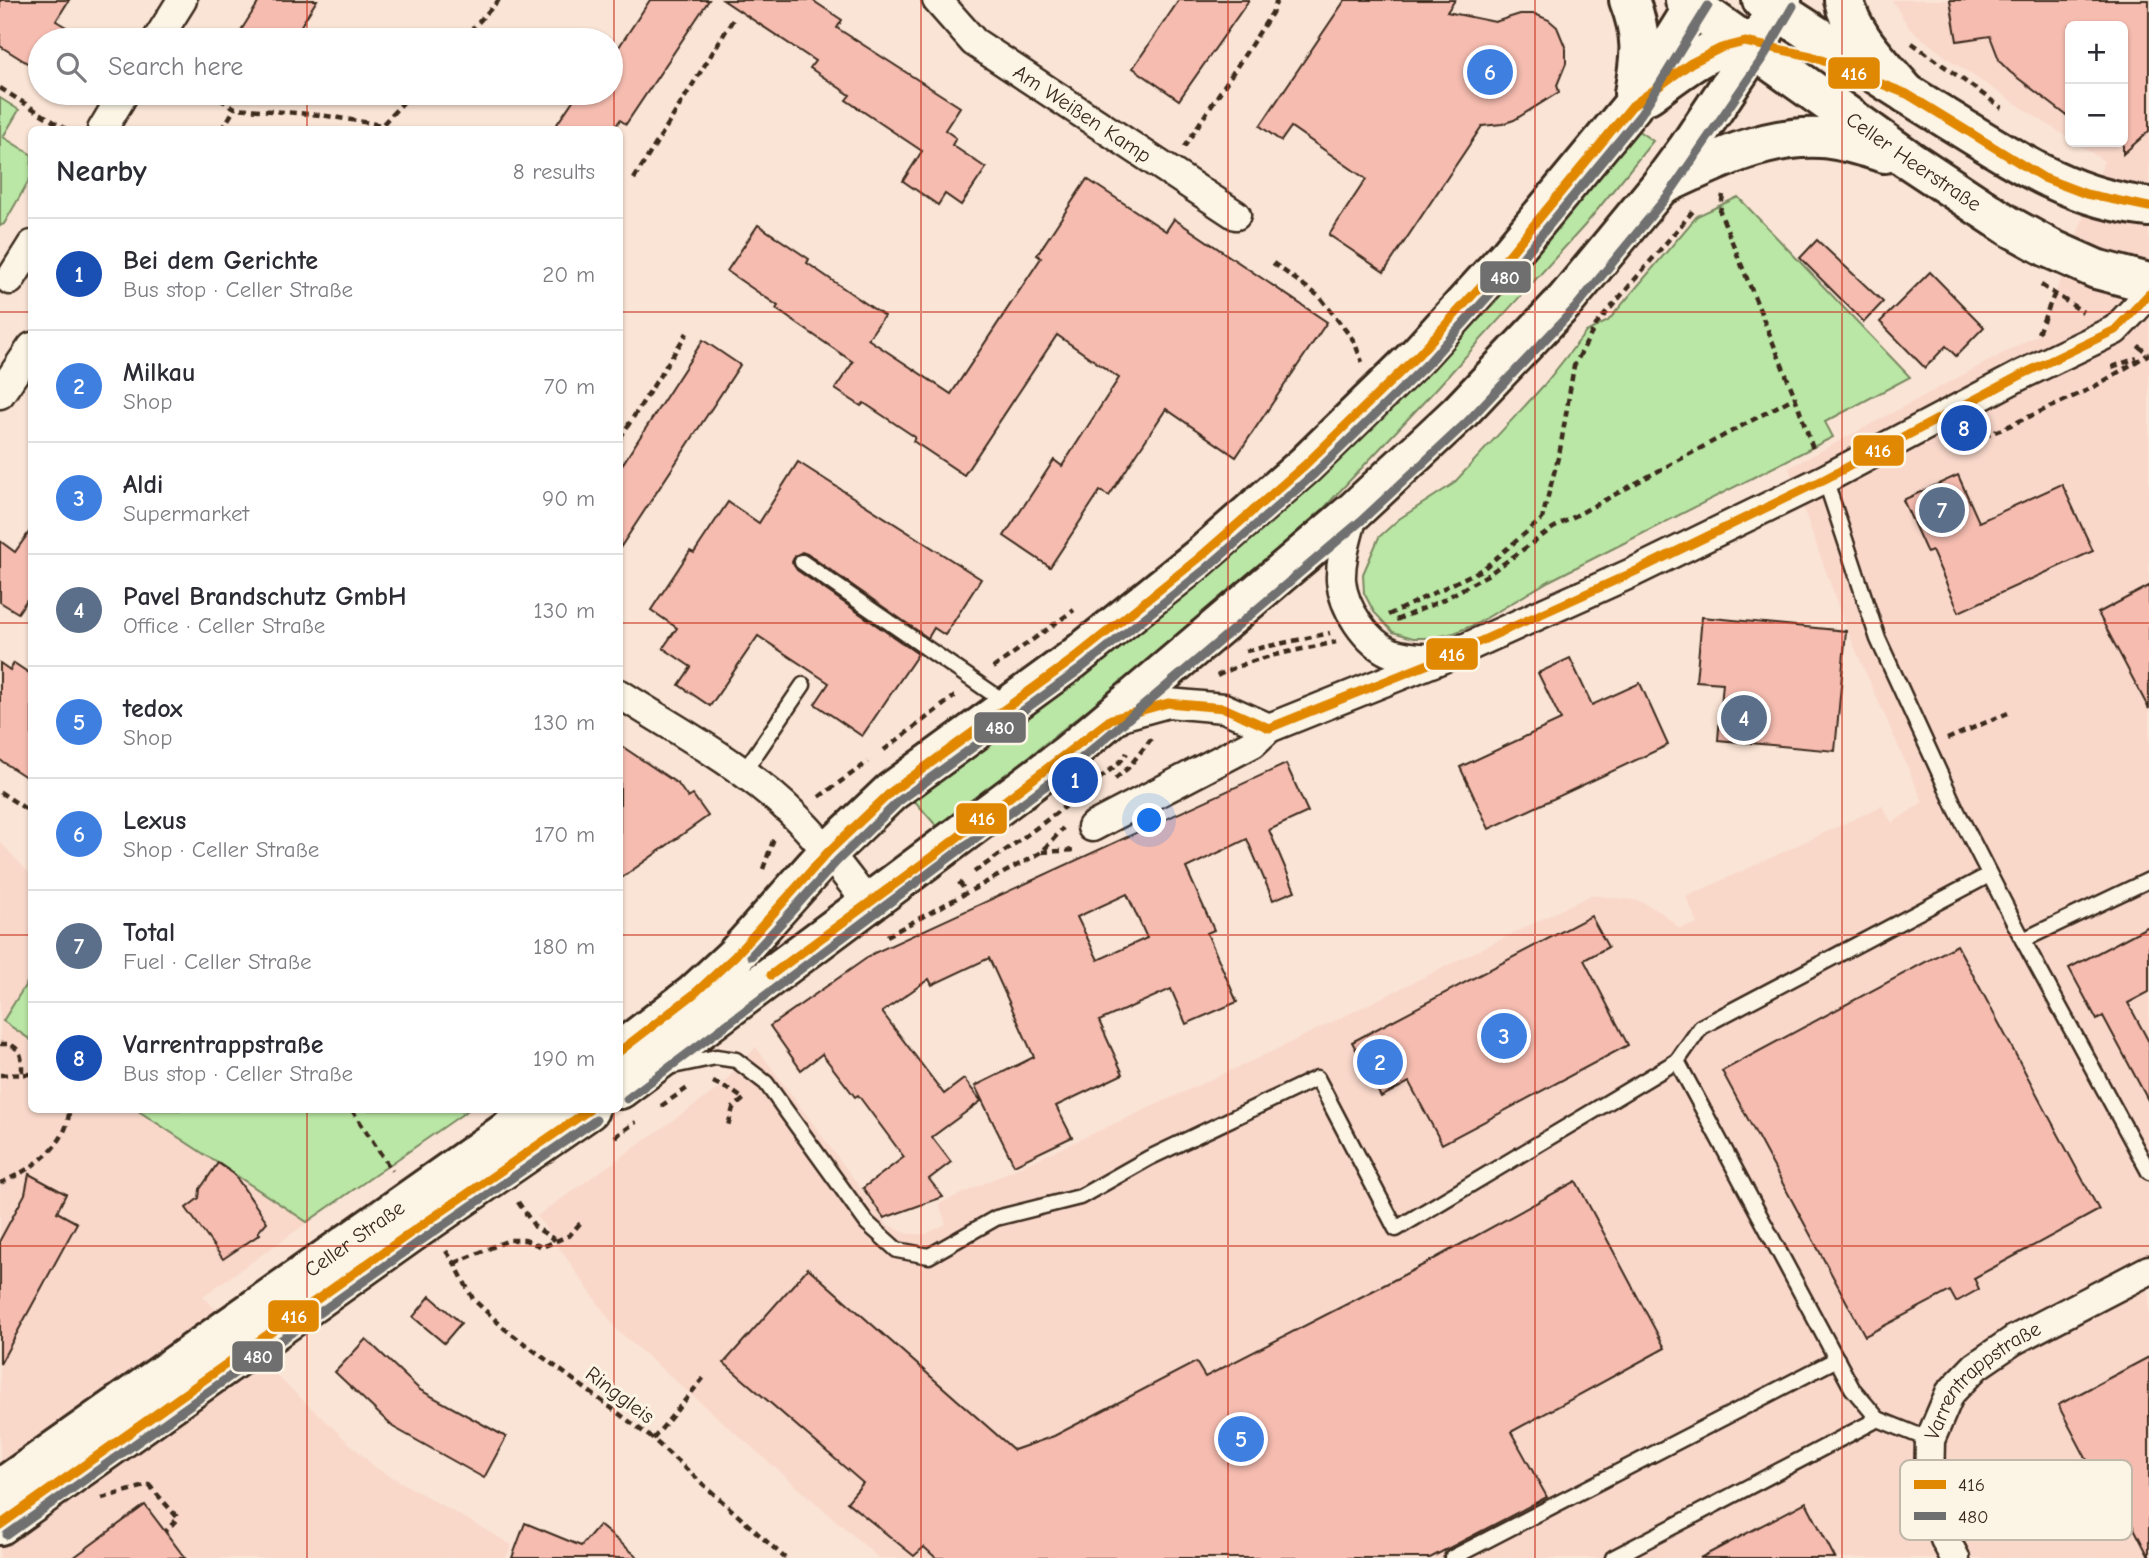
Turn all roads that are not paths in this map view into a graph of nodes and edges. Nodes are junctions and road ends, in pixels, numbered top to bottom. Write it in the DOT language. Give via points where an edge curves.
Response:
graph roads {
  1 [pos="181,0"];
  2 [pos="937,0"];
  3 [pos="1629,0"];
  4 [pos="1844,0"];
  5 [pos="1697,5"];
  6 [pos="1767,22"];
  7 [pos="164,28"];
  8 [pos="1705,56"];
  9 [pos="1907,94"];
  10 [pos="117,105"];
  11 [pos="1632,106"];
  12 [pos="104,126"];
  13 [pos="1908,159"];
  14 [pos="1660,186"];
  15 [pos="2149,208"];
  16 [pos="1236,215"];
  17 [pos="28,253"];
  18 [pos="14,283"];
  19 [pos="2149,283"];
  20 [pos="2149,294"];
  21 [pos="28,353"];
  22 [pos="0,394"];
  23 [pos="1825,479"];
  24 [pos="1354,511"];
  25 [pos="802,562"];
  26 [pos="1441,659"];
  27 [pos="803,685"];
  28 [pos="623,696"];
  29 [pos="1010,705"];
  30 [pos="1111,719"];
  31 [pos="1269,728"];
  32 [pos="743,773"];
  33 [pos="1092,827"];
  34 [pos="828,852"];
  35 [pos="1989,875"];
  36 [pos="2149,880"];
  37 [pos="867,902"];
  38 [pos="2023,940"];
  39 [pos="1677,1061"];
  40 [pos="626,1072"];
  41 [pos="533,1113"];
  42 [pos="585,1113"];
  43 [pos="2149,1172"];
  44 [pos="2149,1270"];
  45 [pos="1837,1359"];
  46 [pos="1878,1419"];
  47 [pos="1930,1440"];
  48 [pos="1929,1460"];
  49 [pos="0,1489"];
  50 [pos="0,1525"];
  51 [pos="1946,1540"];
  52 [pos="1452,1558"];
  53 [pos="1613,1558"];
  54 [pos="1955,1558"];
  1 -- 7 [label="street"];
  2 -- 16 [label="street, Am Weißen Kamp" via="974,42"];
  3 -- 11 [label="main road" via="1641,44"];
  4 -- 9 [label="main road" via="1856,31"];
  5 -- 6 [label="main road, Celler Heerstraße"];
  5 -- 8 [label="main road"];
  5 -- 11 [label="main road"];
  6 -- 8 [label="main road"];
  6 -- 9 [label="main road, Celler Heerstraße"];
  6 -- 13 [label="main road, Celler Heerstraße" via="1826,101"];
  6 -- 14 [label="main road"];
  8 -- 11 [label="main road"];
  8 -- 14 [label="main road" via="1694,104"];
  9 -- 15 [label="main road, Celler Heerstraße" via="2044,178 2086,194"];
  10 -- 12 [label="street"];
  11 -- 29 [label="main road" via="1509,255 1419,354 1324,447 1199,558"];
  13 -- 14 [label="main road" via="1842,140 1801,138 1736,152"];
  13 -- 19 [label="main road, Celler Heerstraße" via="2049,248 2096,269"];
  14 -- 24 [label="main road" via="1517,354"];
  17 -- 18 [label="street"];
  20 -- 23 [label="street" via="2115,330"];
  21 -- 22 [label="street"];
  23 -- 26 [label="street"];
  23 -- 35 [label="lane" via="1878,639"];
  24 -- 26 [label="street" via="1342,561 1341,582 1348,606 1364,631 1389,652"];
  24 -- 30 [label="main road"];
  25 -- 29 [label="lane"];
  26 -- 31 [label="street"];
  27 -- 32 [label="lane"];
  28 -- 32 [label="street"];
  29 -- 34 [label="main road" via="891,792"];
  30 -- 31 [label="street" via="1168,704 1224,708"];
  30 -- 37 [label="main road"];
  31 -- 33 [label="street" via="1253,743"];
  32 -- 34 [label="street" via="794,815"];
  34 -- 37 [label="street"];
  34 -- 40 [label="main road"];
  35 -- 38 [label="lane"];
  35 -- 39 [label="lane" via="1701,1027"];
  36 -- 38 [label="lane"];
  37 -- 40 [label="main road"];
  38 -- 43 [label="lane"];
  39 -- 40 [label="lane" via="1396,1229 1317,1078 1149,1158 1080,1197 996,1218 929,1256 897,1250 867,1223 766,1083 736,1060 716,1057"];
  39 -- 45 [label="lane"];
  41 -- 49 [label="main road, Celler Straße"];
  42 -- 50 [label="main road, Celler Straße"];
  44 -- 47 [label="street, Varrentrappstraße" via="2014,1340 1976,1366 1950,1392"];
  45 -- 46 [label="lane" via="1852,1388"];
  45 -- 52 [label="lane"];
  46 -- 47 [label="lane"];
  46 -- 53 [label="lane"];
  47 -- 48 [label="street, Varrentrappstraße"];
  51 -- 54 [label="street, Varrentrappstraße"];
}
